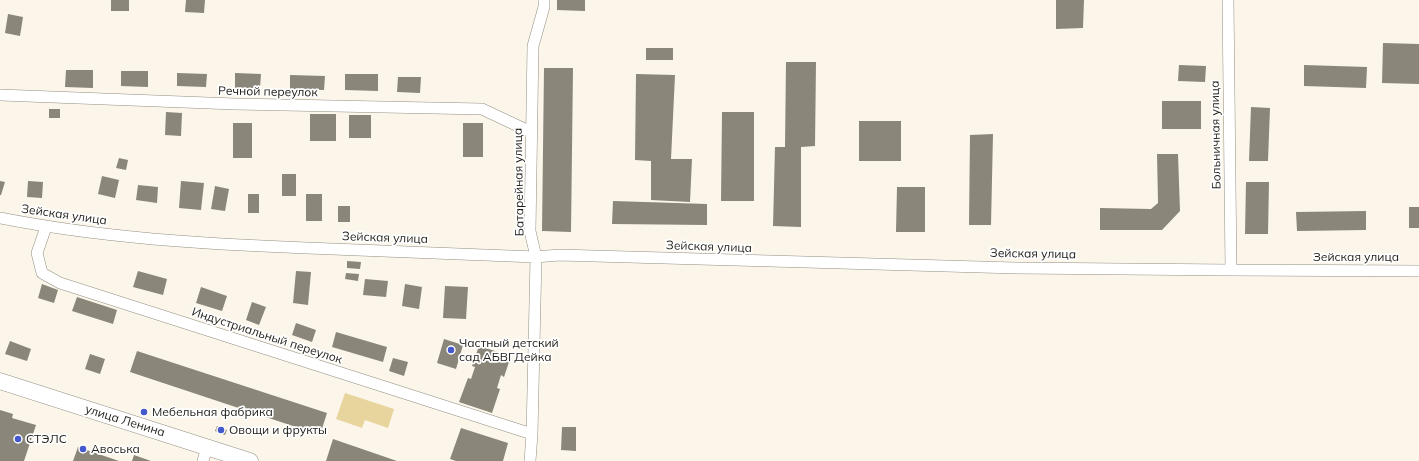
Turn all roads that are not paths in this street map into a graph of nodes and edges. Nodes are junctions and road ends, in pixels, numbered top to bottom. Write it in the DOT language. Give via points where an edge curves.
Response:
graph roads {
  1 [pos="544,0"];
  2 [pos="1228,0"];
  3 [pos="0,95"];
  4 [pos="531,132"];
  5 [pos="0,218"];
  6 [pos="46,227"];
  7 [pos="536,257"];
  8 [pos="1231,270"];
  9 [pos="1419,270"];
  10 [pos="0,381"];
  11 [pos="532,434"];
  12 [pos="205,454"];
  13 [pos="250,461"];
  14 [pos="530,461"];
  1 -- 4 [label="street, Батарейная улица" via="533,46"];
  2 -- 8 [label="street, Больничная улица"];
  3 -- 4 [label="street, Речной переулок" via="227,104 482,109"];
  4 -- 7 [label="street, Батарейная улица" via="530,231"];
  5 -- 6 [label="street, Зейская улица"];
  6 -- 7 [label="street, Зейская улица" via="207,243"];
  6 -- 11 [label="street, Индустриальный переулок" via="37,253 42,273 60,283"];
  7 -- 8 [label="street, Зейская улица" via="559,255 1016,268"];
  7 -- 11 [label="street, Батарейная улица"];
  8 -- 9 [label="street, Зейская улица"];
  10 -- 12 [label="main road, улица Ленина"];
  11 -- 14 [label="street, Батарейная улица"];
  12 -- 13 [label="main road, улица Ленина"];
}
